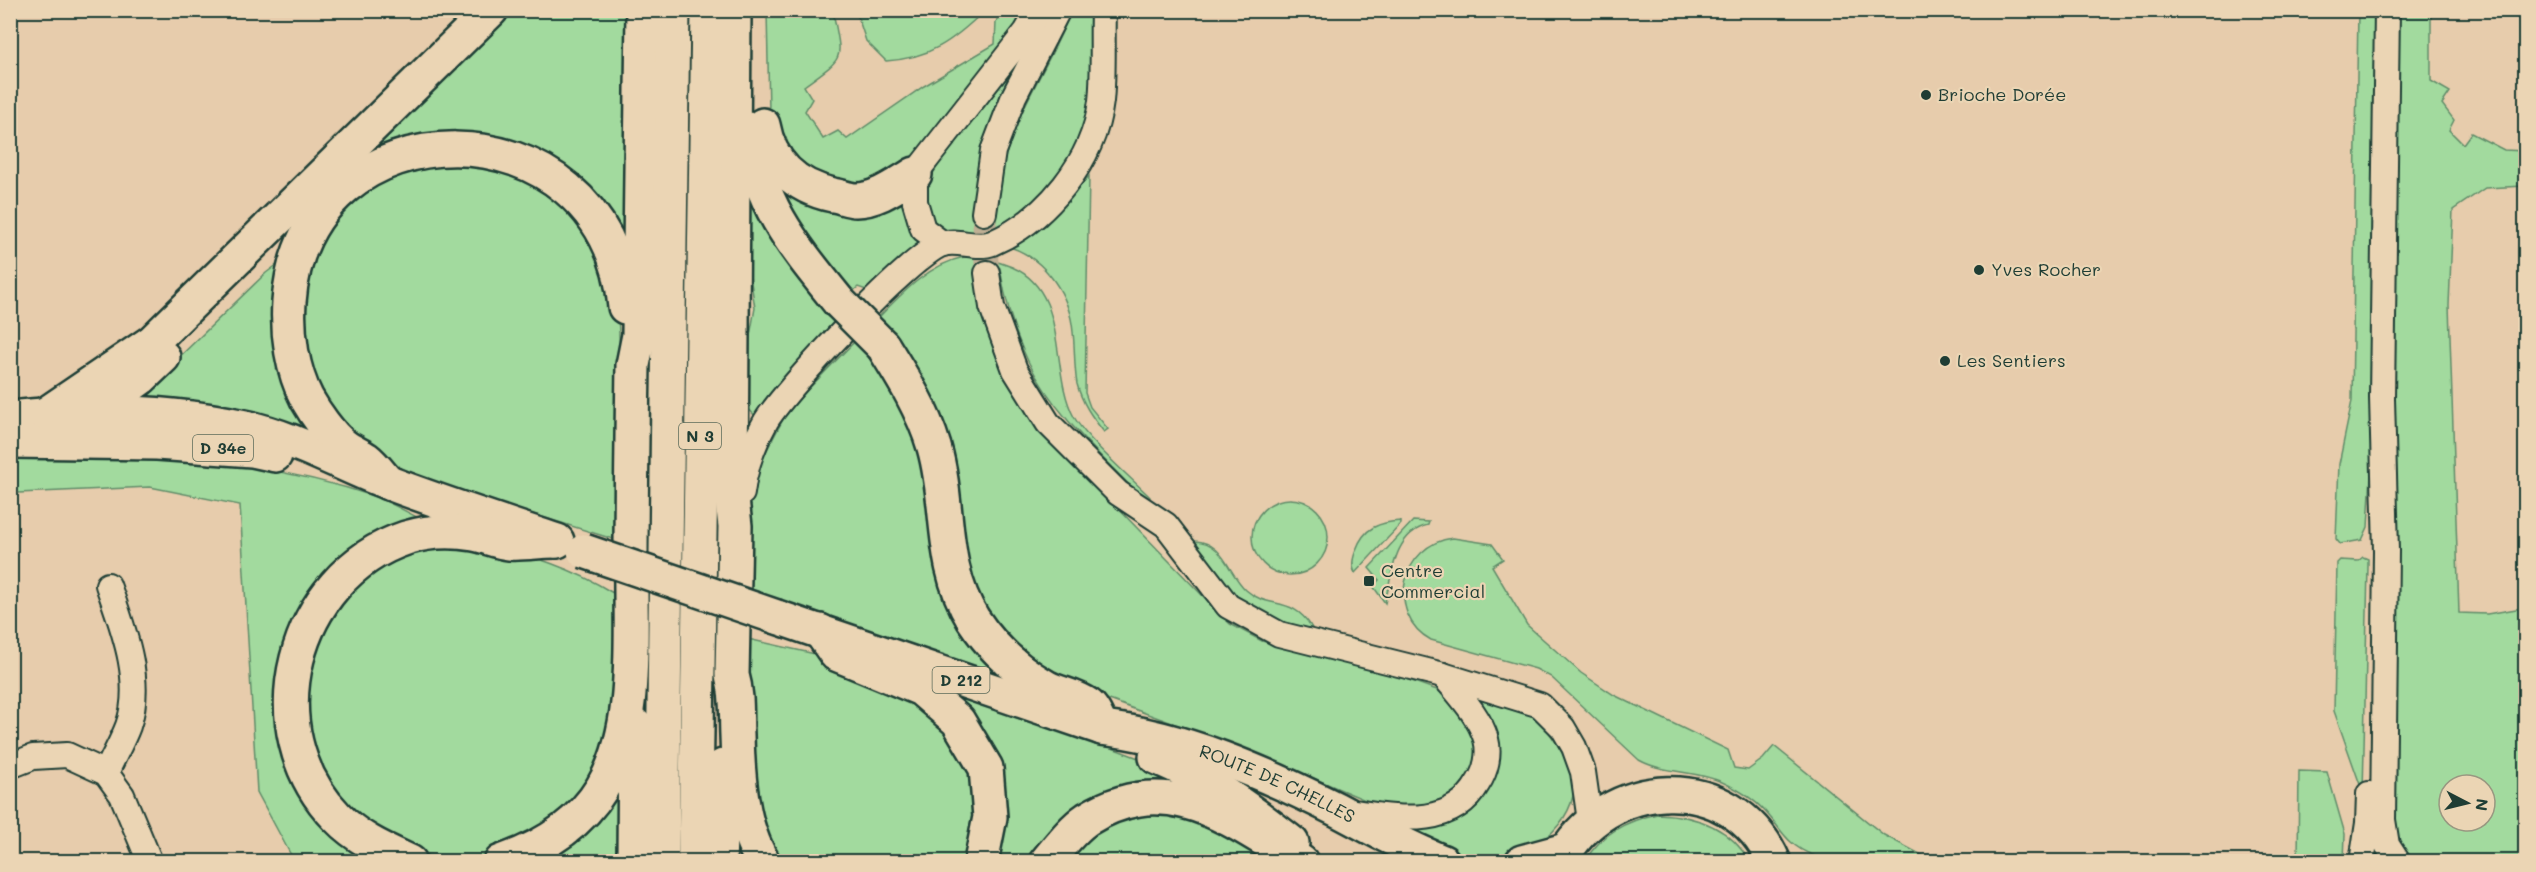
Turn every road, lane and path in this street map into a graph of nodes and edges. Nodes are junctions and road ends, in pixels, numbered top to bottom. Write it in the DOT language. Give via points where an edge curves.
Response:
graph roads {
  1 [pos="491,10"];
  2 [pos="643,10"];
  3 [pos="673,10"];
  4 [pos="708,10"];
  5 [pos="734,10"];
  6 [pos="753,10"];
  7 [pos="1039,10"];
  8 [pos="1058,10"];
  9 [pos="1103,10"];
  10 [pos="2386,10"];
  11 [pos="754,104"];
  12 [pos="915,174"];
  13 [pos="984,213"];
  14 [pos="312,225"];
  15 [pos="943,244"];
  16 [pos="987,273"];
  17 [pos="633,365"];
  18 [pos="2382,399"];
  19 [pos="95,413"];
  20 [pos="10,418"];
  21 [pos="50,427"];
  22 [pos="10,441"];
  23 [pos="388,483"];
  24 [pos="735,526"];
  25 [pos="569,546"];
  26 [pos="108,585"];
  27 [pos="820,631"];
  28 [pos="732,675"];
  29 [pos="1443,675"];
  30 [pos="629,706"];
  31 [pos="1102,728"];
  32 [pos="10,766"];
  33 [pos="106,773"];
  34 [pos="1335,809"];
  35 [pos="1590,821"];
  36 [pos="1563,856"];
  37 [pos="1779,859"];
  38 [pos="150,861"];
  39 [pos="410,861"];
  40 [pos="501,861"];
  41 [pos="634,861"];
  42 [pos="662,861"];
  43 [pos="695,861"];
  44 [pos="719,861"];
  45 [pos="763,861"];
  46 [pos="981,861"];
  47 [pos="1046,861"];
  48 [pos="1301,861"];
  49 [pos="1316,861"];
  50 [pos="1443,861"];
  51 [pos="1522,861"];
  52 [pos="2362,861"];
  53 [pos="2397,861"];
  1 -- 21 [label="main road" via="152,342"];
  2 -- 17 [label="main road" via="639,335"];
  3 -- 42 [label="main road, N 3"];
  4 -- 43 [label="main road, N 3"];
  5 -- 24 [label="main road" via="731,490"];
  6 -- 11 [label="main road"];
  7 -- 12 [label="street"];
  8 -- 13 [label="street" via="1014,96 993,151"];
  9 -- 15 [label="street" via="1101,102 1091,140 1062,190 1025,224 989,244"];
  10 -- 18 [label="street"];
  11 -- 12 [label="main road" via="766,144 778,165 819,192 857,200 882,193"];
  11 -- 31 [label="main road, bridge" via="748,126 753,161 762,189 789,241 839,302 882,346 914,394 934,446 948,557 973,619 1016,668 1048,688 1089,705"];
  12 -- 15 [label="street" via="915,202 923,229"];
  14 -- 17 [label="main road" via="332,200 356,180 415,152 470,148 519,160 565,185 599,226 624,290 626,333"];
  14 -- 19 [label="main road" via="295,234 141,378"];
  14 -- 23 [label="main road" via="294,268 290,289 288,332 292,354 308,399 318,414 342,444 367,460"];
  15 -- 24 [label="street" via="875,301 783,395 752,447"];
  16 -- 29 [label="street" via="993,307 1015,370 1048,423 1118,493 1166,525 1228,606 1279,633"];
  17 -- 30 [label="main road"];
  18 -- 52 [label="street" via="2373,552 2368,822"];
  18 -- 53 [label="street" via="2386,551 2384,820 2387,845"];
  19 -- 21 [label="main road, D 34e"];
  19 -- 23 [label="main road, D 34e" via="172,415 247,428 317,450"];
  20 -- 21 [label="main road, D 34e"];
  21 -- 22 [label="main road, D 34e"];
  21 -- 23 [label="main road, D 34e" via="157,443 252,450"];
  23 -- 25 [label="main road, D 34e"];
  24 -- 28 [label="main road"];
  25 -- 27 [label="main road, D 212, bridge"];
  25 -- 39 [label="main road" via="509,543 443,531 408,538 360,563 322,601 308,624 298,649 290,707 303,764 337,817 367,842"];
  26 -- 33 [label="street" via="128,642 133,699 128,725"];
  27 -- 31 [label="main road, ROUTE DE CHELLES / D 212"];
  27 -- 46 [label="main road" via="836,654 921,689 958,721 986,768 990,817"];
  28 -- 44 [label="main road" via="725,694"];
  28 -- 45 [label="main road" via="738,696 741,794"];
  29 -- 34 [label="street" via="1478,721 1486,740 1484,774 1476,788 1461,803 1424,818 1404,819"];
  29 -- 35 [label="street" via="1530,701 1551,714 1574,747 1583,772"];
  30 -- 40 [label="main road" via="611,767 589,805 570,826 547,842"];
  30 -- 41 [label="main road" via="635,719"];
  31 -- 34 [label="main road, ROUTE DE CHELLES / D 212" via="1131,731 1251,769"];
  31 -- 49 [label="main road, ROUTE DE CHELLES / D 212" via="1126,745 1185,769 1242,804"];
  32 -- 33 [label="street" via="33,757 67,755"];
  33 -- 38 [label="street" via="122,795"];
  34 -- 50 [label="main road, ROUTE DE CHELLES / D 212" via="1411,849"];
  35 -- 36 [label="main road"];
  35 -- 37 [label="main road" via="1624,801 1644,795 1685,794 1726,808"];
  36 -- 51 [label="main road"];
  47 -- 48 [label="main road" via="1086,820 1129,800 1166,797 1207,807"];
}
